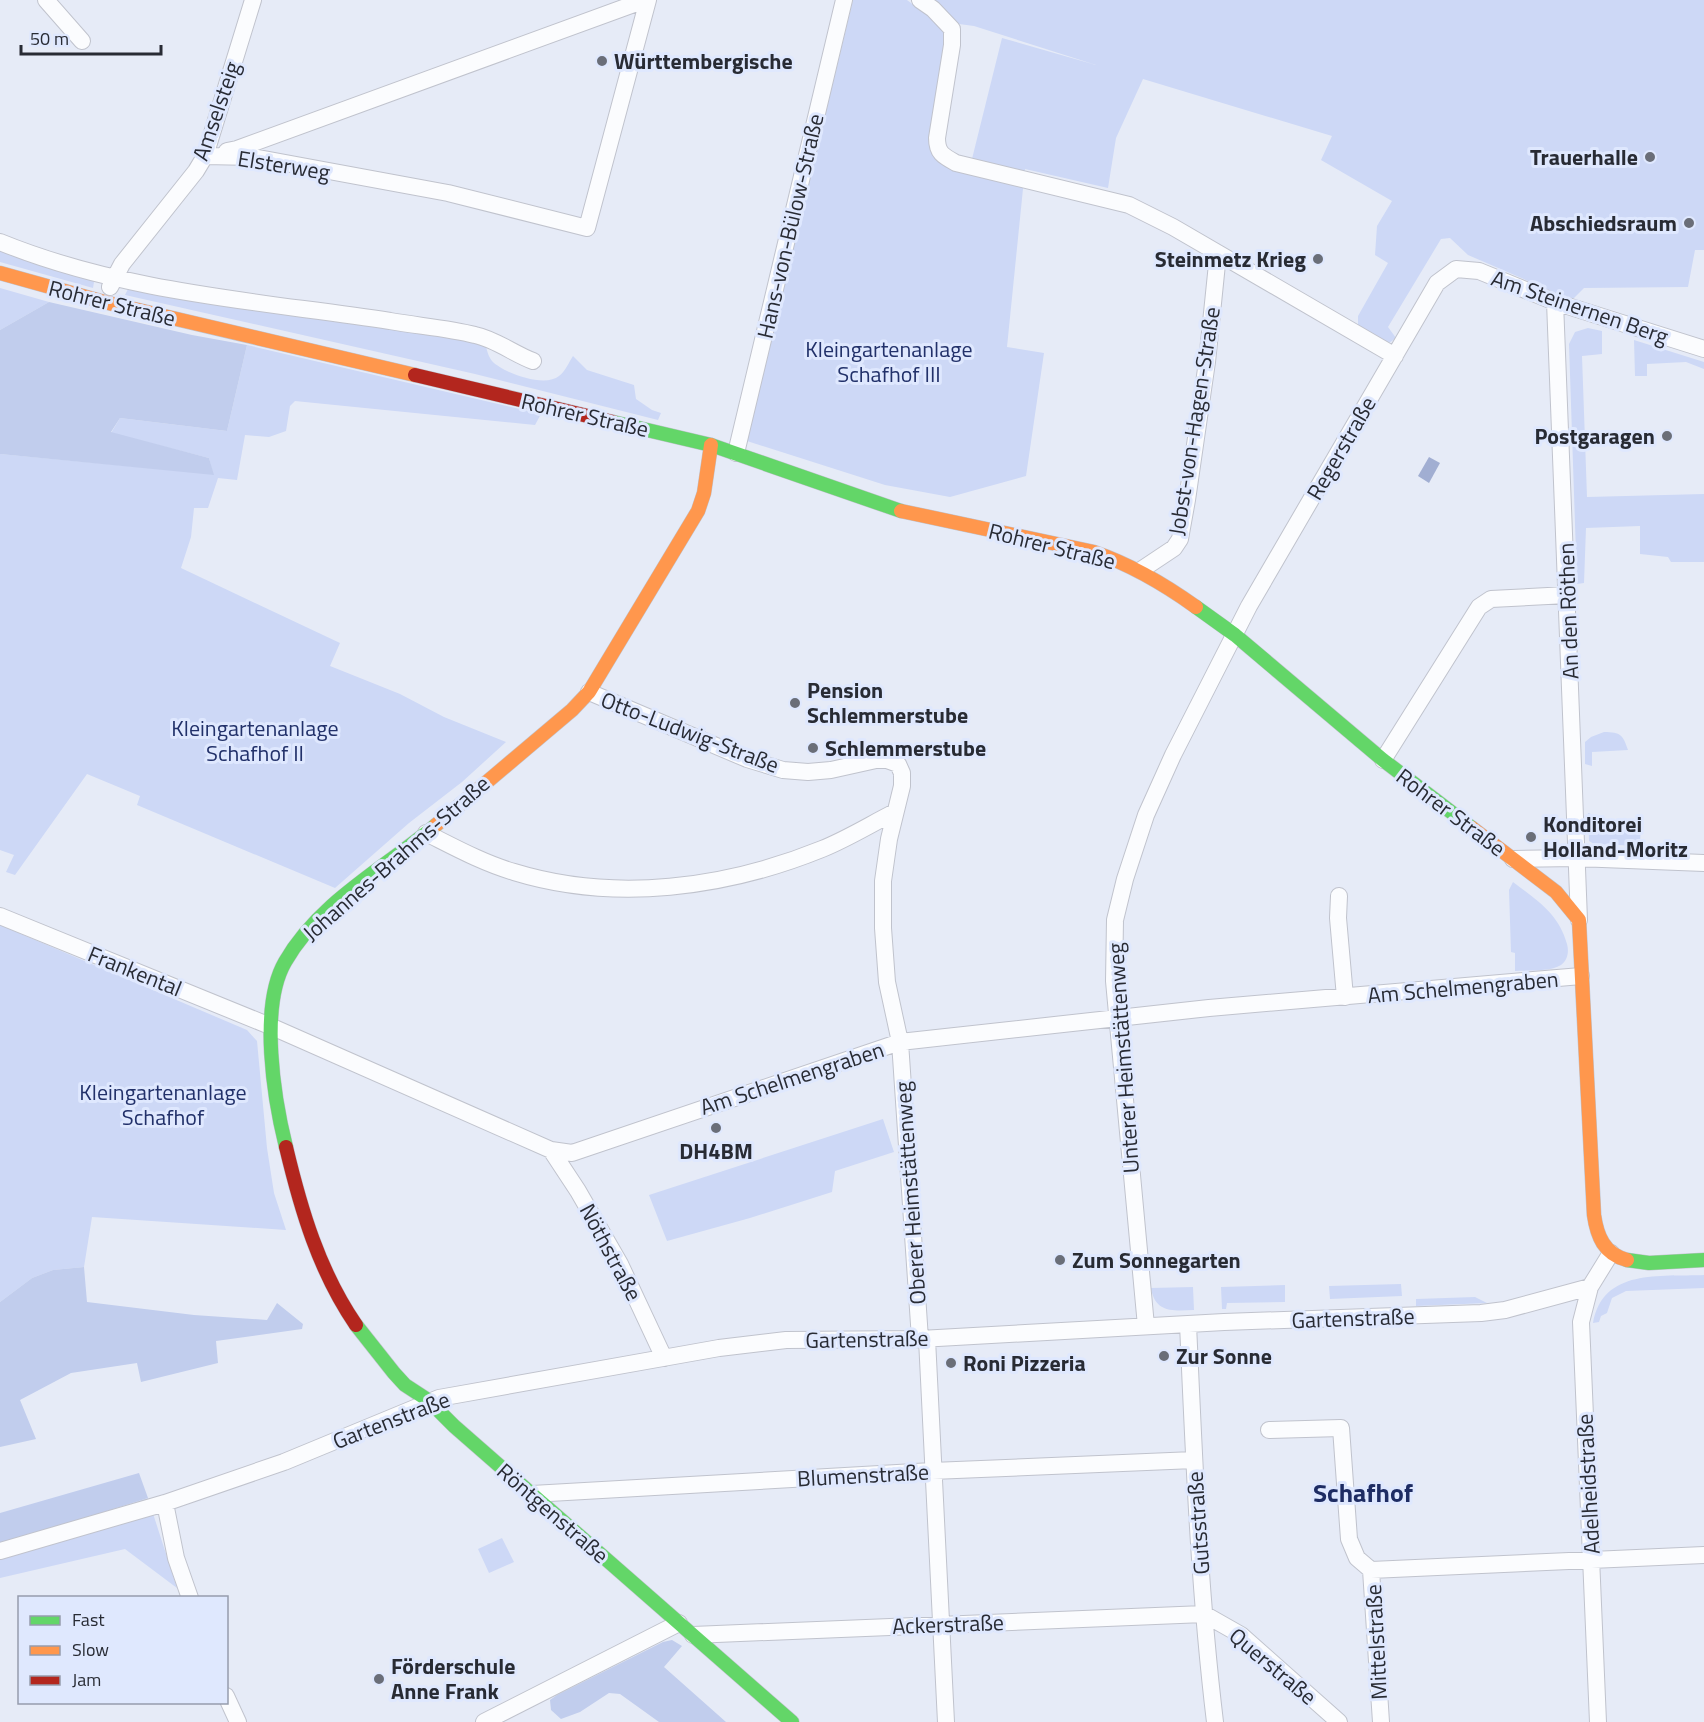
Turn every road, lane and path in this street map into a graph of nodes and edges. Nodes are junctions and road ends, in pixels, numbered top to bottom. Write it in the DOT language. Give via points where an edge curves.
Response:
graph roads {
  1 [pos="46,0"];
  2 [pos="252,0"];
  3 [pos="647,0"];
  4 [pos="844,0"];
  5 [pos="920,0"];
  6 [pos="82,41"];
  7 [pos="205,156"];
  8 [pos="0,242"];
  9 [pos="1218,254"];
  10 [pos="1456,269"];
  11 [pos="0,273"];
  12 [pos="114,278"];
  13 [pos="104,302"];
  14 [pos="1555,302"];
  15 [pos="1704,349"];
  16 [pos="1395,356"];
  17 [pos="533,361"];
  18 [pos="711,445"];
  19 [pos="736,453"];
  20 [pos="1141,570"];
  21 [pos="1567,595"];
  22 [pos="1235,635"];
  23 [pos="589,692"];
  24 [pos="1383,760"];
  25 [pos="898,764"];
  26 [pos="896,812"];
  27 [pos="426,833"];
  28 [pos="1577,858"];
  29 [pos="1513,859"];
  30 [pos="1704,863"];
  31 [pos="1339,896"];
  32 [pos="0,916"];
  33 [pos="1579,920"];
  34 [pos="1581,976"];
  35 [pos="1345,997"];
  36 [pos="1117,1020"];
  37 [pos="270,1026"];
  38 [pos="900,1042"];
  39 [pos="551,1150"];
  40 [pos="1611,1253"];
  41 [pos="1704,1260"];
  42 [pos="1590,1287"];
  43 [pos="1188,1324"];
  44 [pos="1146,1326"];
  45 [pos="923,1339"];
  46 [pos="664,1358"];
  47 [pos="428,1401"];
  48 [pos="1269,1430"];
  49 [pos="1194,1460"];
  50 [pos="932,1472"];
  51 [pos="532,1494"];
  52 [pos="165,1503"];
  53 [pos="0,1551"];
  54 [pos="1704,1555"];
  55 [pos="1591,1560"];
  56 [pos="1371,1570"];
  57 [pos="189,1596"];
  58 [pos="1204,1614"];
  59 [pos="679,1623"];
  60 [pos="942,1624"];
  61 [pos="693,1635"];
  62 [pos="228,1700"];
  63 [pos="238,1722"];
  64 [pos="484,1722"];
  65 [pos="792,1722"];
  66 [pos="946,1722"];
  67 [pos="1215,1722"];
  68 [pos="1339,1722"];
  69 [pos="1381,1722"];
  70 [pos="1598,1722"];
  1 -- 6 [label="street"];
  2 -- 7 [label="street, Amselsteig"];
  3 -- 7 [label="street, Elsterweg" via="237,149"];
  3 -- 7 [label="street, Elsterweg" via="587,228 448,193 253,157"];
  4 -- 19 [label="street, Hans-von-Bülow-Straße"];
  5 -- 9 [label="street" via="952,29 937,138 937,148 945,157 956,163 1129,205"];
  7 -- 12 [label="street, Amselsteig"];
  8 -- 12 [label="street, Rohrer Straße"];
  9 -- 16 [label="street"];
  9 -- 20 [label="street, Jobst-von-Hagen-Straße" via="1207,362 1179,539 1174,548"];
  10 -- 14 [label="street, Am Steinernen Berg" via="1479,271"];
  10 -- 16 [label="street, Regerstraße" via="1437,283"];
  11 -- 13 [label="main road, Rohrer Straße"];
  12 -- 13 [label="street, Amselsteig"];
  12 -- 17 [label="street" via="190,293 478,335"];
  13 -- 18 [label="main road, Rohrer Straße"];
  14 -- 15 [label="street, Am Steinernen Berg"];
  14 -- 21 [label="street, An den Röthen"];
  16 -- 22 [label="street, Regerstraße"];
  18 -- 19 [label="main road, Rohrer Straße"];
  18 -- 23 [label="main road, Johannes-Brahms-Straße" via="698,511"];
  19 -- 20 [label="main road, Rohrer Straße" via="897,510 1094,552"];
  20 -- 22 [label="main road, Rohrer Straße"];
  21 -- 24 [label="street" via="1491,599 1479,606"];
  21 -- 28 [label="street, An den Röthen"];
  22 -- 24 [label="main road, Rohrer Straße"];
  22 -- 36 [label="street, Unterer Heimstättenweg" via="1173,755 1146,815 1125,879 1115,920 1113,952"];
  23 -- 25 [label="street, Otto-Ludwig-Straße" via="747,759 783,770 831,770 876,760"];
  23 -- 27 [label="main road, Johannes-Brahms-Straße"];
  24 -- 29 [label="main road, Rohrer Straße"];
  25 -- 26 [label="street, Oberer Heimstättenweg" via="902,786"];
  26 -- 27 [label="street" via="824,849 765,870 655,888 593,888 512,872"];
  26 -- 38 [label="street, Oberer Heimstättenweg" via="883,881 883,928 887,982"];
  27 -- 37 [label="main road, Johannes-Brahms-Straße" via="327,912 297,943 282,967 272,1001"];
  28 -- 29 [label="street"];
  28 -- 30 [label="street"];
  28 -- 33 [label="street, An den Röthen"];
  29 -- 33 [label="main road, Rohrer Straße" via="1556,892"];
  31 -- 35 [label="street, Am Schelmengraben"];
  32 -- 37 [label="street, Frankental"];
  33 -- 34 [label="main road"];
  34 -- 35 [label="street, Am Schelmengraben"];
  34 -- 40 [label="main road" via="1595,1221 1601,1243"];
  35 -- 36 [label="street, Am Schelmengraben"];
  36 -- 38 [label="street, Am Schelmengraben"];
  36 -- 44 [label="street, Unterer Heimstättenweg"];
  37 -- 39 [label="street, Am Schelmengraben"];
  37 -- 47 [label="main road, Johannes-Brahms-Straße" via="273,1081 281,1125 312,1241 326,1275 384,1361 402,1382"];
  38 -- 39 [label="street, Am Schelmengraben" via="572,1154"];
  38 -- 45 [label="street, Oberer Heimstättenweg"];
  39 -- 46 [label="street, Nöthstraße" via="620,1264"];
  40 -- 41 [label="main road" via="1637,1262"];
  40 -- 42 [label="street, Adelheidstraße"];
  42 -- 43 [label="street, Gartenstraße" via="1480,1313"];
  42 -- 55 [label="street, Adelheidstraße" via="1581,1322"];
  43 -- 44 [label="street, Gartenstraße"];
  43 -- 49 [label="street, Gutsstraße"];
  44 -- 45 [label="street, Gartenstraße"];
  45 -- 46 [label="street, Gartenstraße" via="786,1340"];
  45 -- 50 [label="street, Oberer Heimstättenweg"];
  46 -- 47 [label="street, Gartenstraße"];
  47 -- 51 [label="main road, Röntgenstraße"];
  47 -- 52 [label="street, Gartenstraße" via="284,1462"];
  48 -- 56 [label="street, Mittelstraße" via="1341,1428 1349,1539 1357,1558"];
  49 -- 50 [label="street, Blumenstraße"];
  49 -- 58 [label="street, Gutsstraße"];
  50 -- 51 [label="street, Blumenstraße"];
  50 -- 60 [label="street, Oberer Heimstättenweg"];
  51 -- 59 [label="main road, Röntgenstraße"];
  52 -- 53 [label="street, Gartenstraße"];
  52 -- 57 [label="street" via="176,1558"];
  54 -- 55 [label="street"];
  55 -- 56 [label="street"];
  55 -- 70 [label="street, Adelheidstraße"];
  56 -- 69 [label="street, Mittelstraße"];
  58 -- 60 [label="street, Ackerstraße"];
  58 -- 67 [label="street, Gutsstraße"];
  58 -- 68 [label="street, Querstraße" via="1241,1635"];
  59 -- 61 [label="main road, Röntgenstraße"];
  59 -- 64 [label="street"];
  60 -- 61 [label="street, Ackerstraße"];
  60 -- 66 [label="street, Oberer Heimstättenweg"];
  61 -- 65 [label="main road, Röntgenstraße"];
  62 -- 63 [label="street"];
}
